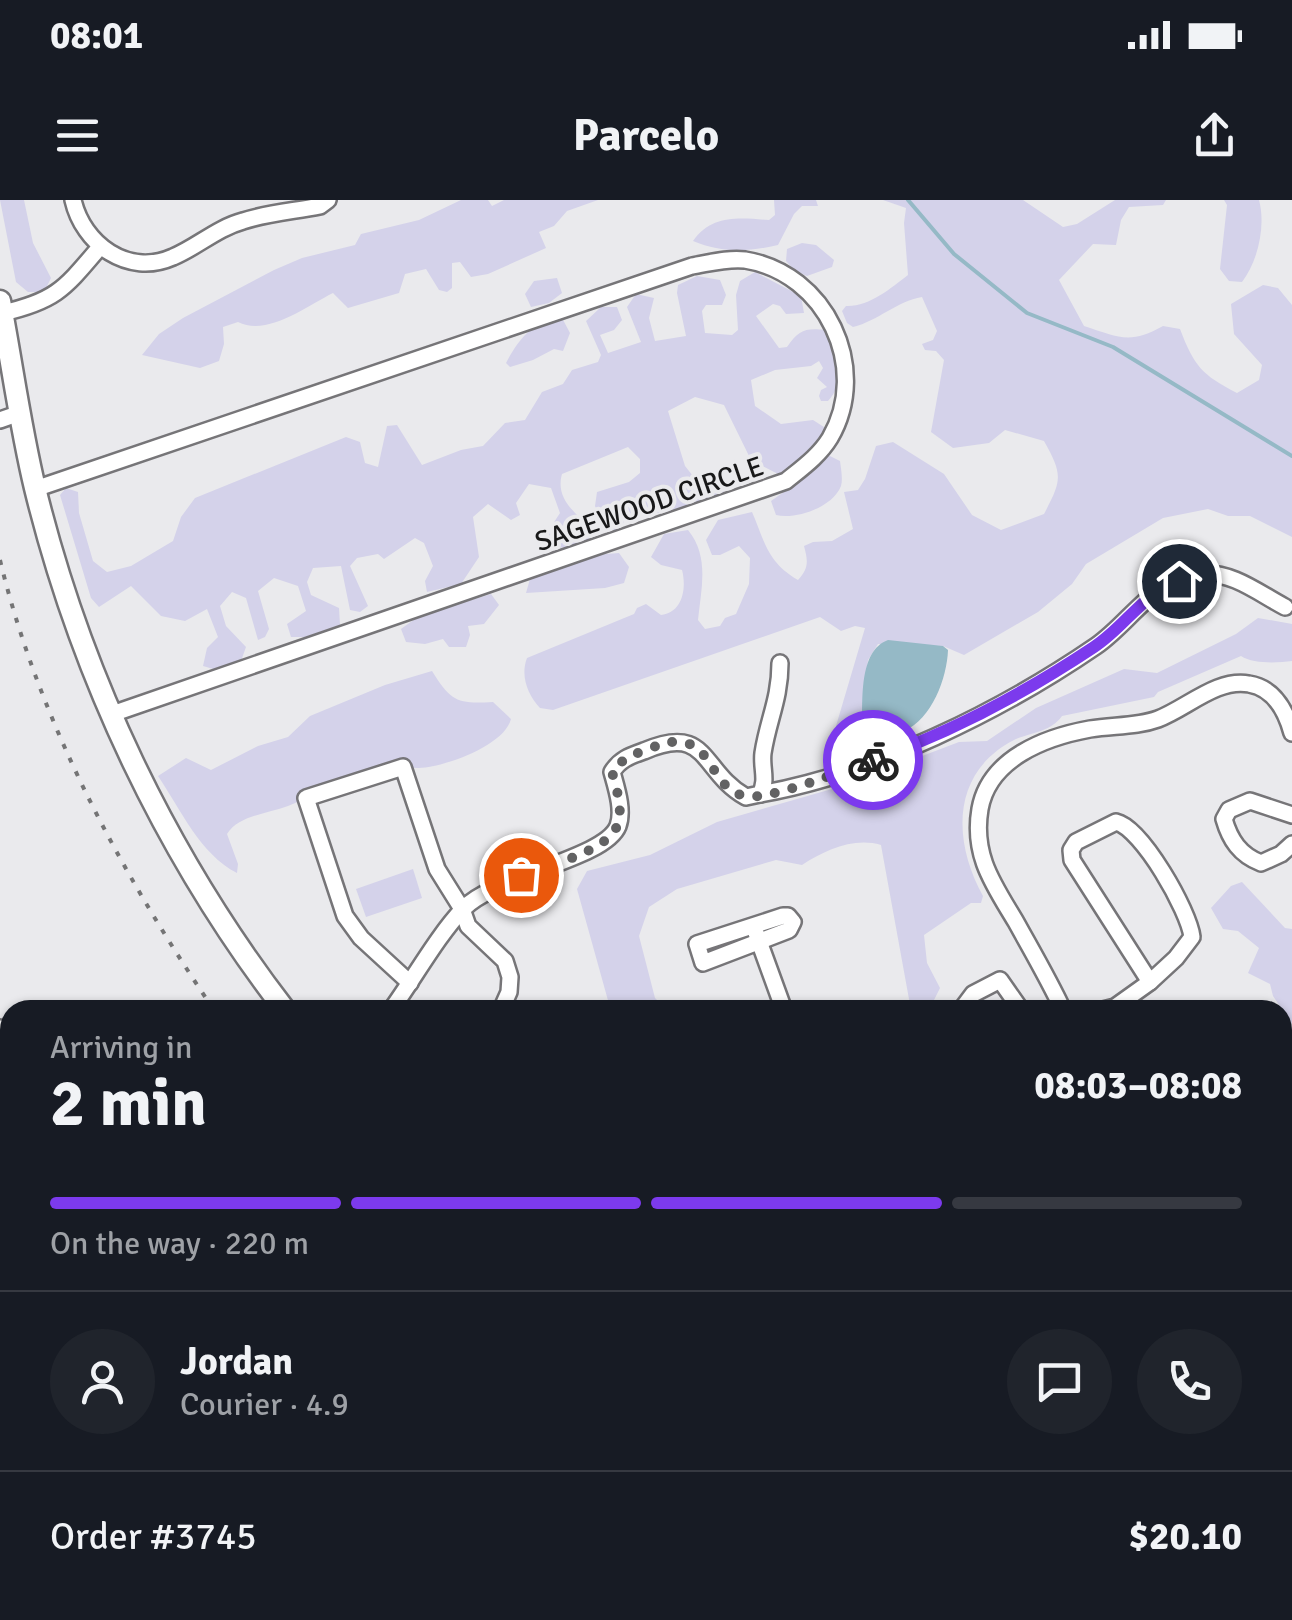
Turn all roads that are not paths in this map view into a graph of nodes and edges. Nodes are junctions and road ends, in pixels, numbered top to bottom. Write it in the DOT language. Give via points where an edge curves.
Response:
graph roads {
  1 [pos="72,200"];
  2 [pos="328,200"];
  3 [pos="99,248"];
  4 [pos="1,307"];
  5 [pos="10,416"];
  6 [pos="36,489"];
  7 [pos="1286,608"];
  8 [pos="780,664"];
  9 [pos="112,714"];
  10 [pos="1292,732"];
  11 [pos="760,794"];
  12 [pos="1292,816"];
  13 [pos="1292,844"];
  14 [pos="462,909"];
  15 [pos="753,924"];
  16 [pos="758,942"];
  17 [pos="1150,982"];
  18 [pos="410,983"];
  19 [pos="277,1000"];
  20 [pos="398,1000"];
  21 [pos="505,1000"];
  22 [pos="780,1000"];
  23 [pos="968,1000"];
  24 [pos="1013,1000"];
  25 [pos="1058,1000"];
  26 [pos="1123,1000"];
  1 -- 3 [label="street"];
  2 -- 3 [label="street" via="243,220 172,258 148,263"];
  3 -- 4 [label="street" via="45,301"];
  4 -- 5 [label="main road"];
  5 -- 6 [label="main road"];
  6 -- 9 [label="main road" via="70,606"];
  6 -- 9 [label="street, SAGEWOOD CIRCLE" via="728,259 780,271 804,288 827,313 841,343 846,389 840,415 814,459 786,481"];
  7 -- 11 [label="street" via="1226,576 1200,574 1158,588 1099,644 960,725 796,788"];
  8 -- 11 [label="street"];
  9 -- 19 [label="main road" via="208,902"];
  10 -- 25 [label="street" via="1276,698 1246,683 1213,690 1142,724 1046,741 1015,756 993,778 980,807 978,843 992,887"];
  11 -- 14 [label="street" via="746,797 731,789 702,753 668,740 620,761 612,772 618,826 600,846 502,883"];
  12 -- 13 [label="street" via="1250,801 1224,819 1245,856 1261,863"];
  14 -- 18 [label="street"];
  14 -- 18 [label="street" via="438,869 403,767 306,798 345,916"];
  14 -- 21 [label="street" via="468,926 505,961"];
  15 -- 16 [label="street"];
  15 -- 16 [label="street" via="782,916 793,922"];
  15 -- 16 [label="street" via="697,944 703,964"];
  16 -- 22 [label="street"];
  17 -- 17 [label="street" via="1072,860 1076,842 1116,822 1143,844 1190,919 1192,937"];
  17 -- 26 [label="street"];
  18 -- 20 [label="street"];
  23 -- 24 [label="street" via="1000,980"];
}
